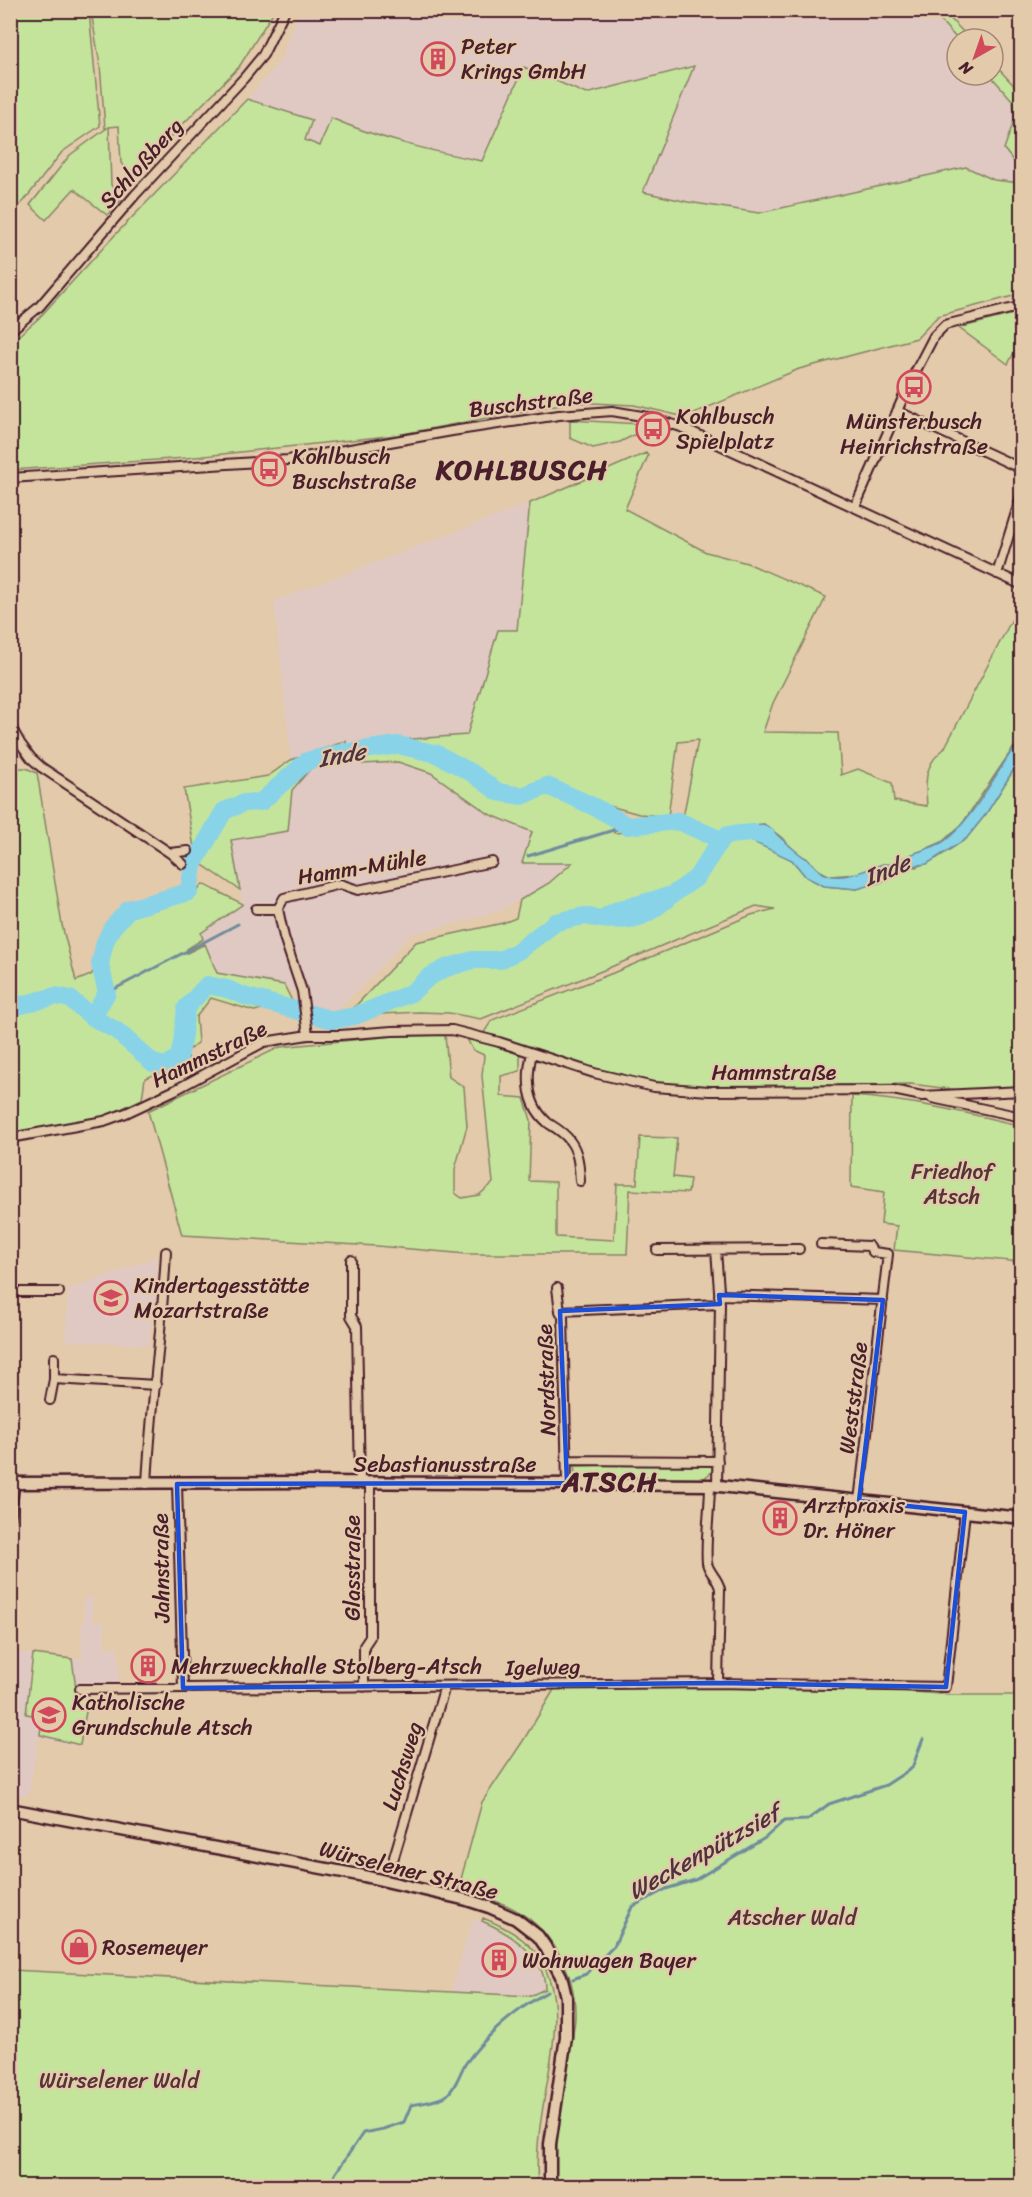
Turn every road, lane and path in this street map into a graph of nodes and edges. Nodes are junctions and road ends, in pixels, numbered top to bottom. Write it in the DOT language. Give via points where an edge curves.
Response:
graph roads {
  1 [pos="285,10"];
  2 [pos="1022,306"];
  3 [pos="10,331"];
  4 [pos="897,411"];
  5 [pos="1022,469"];
  6 [pos="10,478"];
  7 [pos="1022,493"];
  8 [pos="855,507"];
  9 [pos="998,574"];
  10 [pos="1022,585"];
  11 [pos="10,724"];
  12 [pos="188,850"];
  13 [pos="170,853"];
  14 [pos="492,862"];
  15 [pos="183,864"];
  16 [pos="256,909"];
  17 [pos="278,909"];
  18 [pos="308,1035"];
  19 [pos="532,1053"];
  20 [pos="1022,1091"];
  21 [pos="922,1095"];
  22 [pos="1022,1117"];
  23 [pos="10,1138"];
  24 [pos="580,1181"];
  25 [pos="821,1244"];
  26 [pos="799,1249"];
  27 [pos="657,1250"];
  28 [pos="716,1250"];
  29 [pos="166,1252"];
  30 [pos="351,1260"];
  31 [pos="557,1288"];
  32 [pos="10,1292"];
  33 [pos="59,1292"];
  34 [pos="719,1295"];
  35 [pos="883,1300"];
  36 [pos="720,1304"];
  37 [pos="560,1311"];
  38 [pos="54,1358"];
  39 [pos="54,1379"];
  40 [pos="156,1385"];
  41 [pos="50,1400"];
  42 [pos="566,1460"];
  43 [pos="718,1461"];
  44 [pos="13,1483"];
  45 [pos="365,1483"];
  46 [pos="147,1484"];
  47 [pos="177,1484"];
  48 [pos="567,1484"];
  49 [pos="714,1485"];
  50 [pos="859,1501"];
  51 [pos="964,1512"];
  52 [pos="1022,1518"];
  53 [pos="10,1520"];
  54 [pos="717,1683"];
  55 [pos="445,1686"];
  56 [pos="364,1687"];
  57 [pos="183,1688"];
  58 [pos="80,1689"];
  59 [pos="10,1809"];
  60 [pos="394,1857"];
  61 [pos="550,2187"];
  1 -- 3 [label="street, Schloßberg" via="257,63 135,195 39,307"];
  2 -- 4 [label="street" via="945,326 928,345"];
  4 -- 5 [label="street"];
  4 -- 8 [label="street"];
  6 -- 8 [label="street, Buschstraße" via="288,459 559,415 612,411 681,427"];
  7 -- 9 [label="street"];
  8 -- 9 [label="street, Buschstraße"];
  9 -- 10 [label="street, Buschstraße"];
  11 -- 13 [label="street" via="41,767"];
  12 -- 13 [label="street"];
  13 -- 15 [label="street"];
  14 -- 17 [label="street, Hamm-Mühle" via="358,890 340,884 285,898"];
  16 -- 17 [label="street, Hamm-Mühle"];
  17 -- 18 [label="street, Hamm-Mühle" via="302,991"];
  18 -- 19 [label="street, Hammstraße" via="452,1030"];
  18 -- 23 [label="street, Hammstraße" via="264,1042 176,1090 104,1121"];
  19 -- 21 [label="street, Hammstraße" via="594,1074 654,1088 893,1090"];
  19 -- 24 [label="street" via="528,1072 530,1093 538,1111 570,1140 578,1155"];
  20 -- 21 [label="street, Hammstraße"];
  21 -- 22 [label="street"];
  25 -- 35 [label="street, Weststraße" via="869,1246 873,1252 888,1254"];
  26 -- 28 [label="street"];
  27 -- 28 [label="street"];
  28 -- 34 [label="street"];
  29 -- 40 [label="street"];
  30 -- 45 [label="street, Glasstraße" via="351,1316 357,1326"];
  31 -- 37 [label="street, Nordstraße"];
  32 -- 33 [label="street"];
  34 -- 35 [label="street"];
  34 -- 36 [label="street"];
  35 -- 50 [label="street, Weststraße"];
  36 -- 37 [label="street, Nordstraße"];
  36 -- 43 [label="street"];
  37 -- 42 [label="street, Nordstraße"];
  38 -- 39 [label="street"];
  39 -- 40 [label="street"];
  39 -- 41 [label="street"];
  40 -- 46 [label="street"];
  42 -- 43 [label="street, Sebastianusstraße"];
  42 -- 48 [label="street, Nordstraße"];
  43 -- 49 [label="street"];
  44 -- 46 [label="main road, Sebastianusstraße"];
  44 -- 53 [label="street"];
  45 -- 47 [label="main road, Sebastianusstraße"];
  45 -- 48 [label="main road, Sebastianusstraße"];
  45 -- 56 [label="street, Glasstraße" via="370,1637 364,1646"];
  46 -- 47 [label="main road, Sebastianusstraße"];
  47 -- 57 [label="street, Jahnstraße"];
  48 -- 49 [label="main road, Sebastianusstraße"];
  49 -- 50 [label="main road, Sebastianusstraße"];
  49 -- 54 [label="street" via="707,1562 720,1588"];
  50 -- 51 [label="main road, Sebastianusstraße"];
  51 -- 52 [label="main road, Sebastianusstraße"];
  51 -- 54 [label="street, Igelweg" via="946,1687"];
  54 -- 55 [label="street, Igelweg"];
  55 -- 56 [label="street, Igelweg"];
  55 -- 60 [label="street, Luchsweg"];
  56 -- 57 [label="street, Igelweg"];
  57 -- 58 [label="street, Igelweg"];
  59 -- 61 [label="main road, Würselener Straße" via="364,1876 479,1903 516,1919 546,1946 561,1976 566,1997 566,2037 550,2144"];
}
